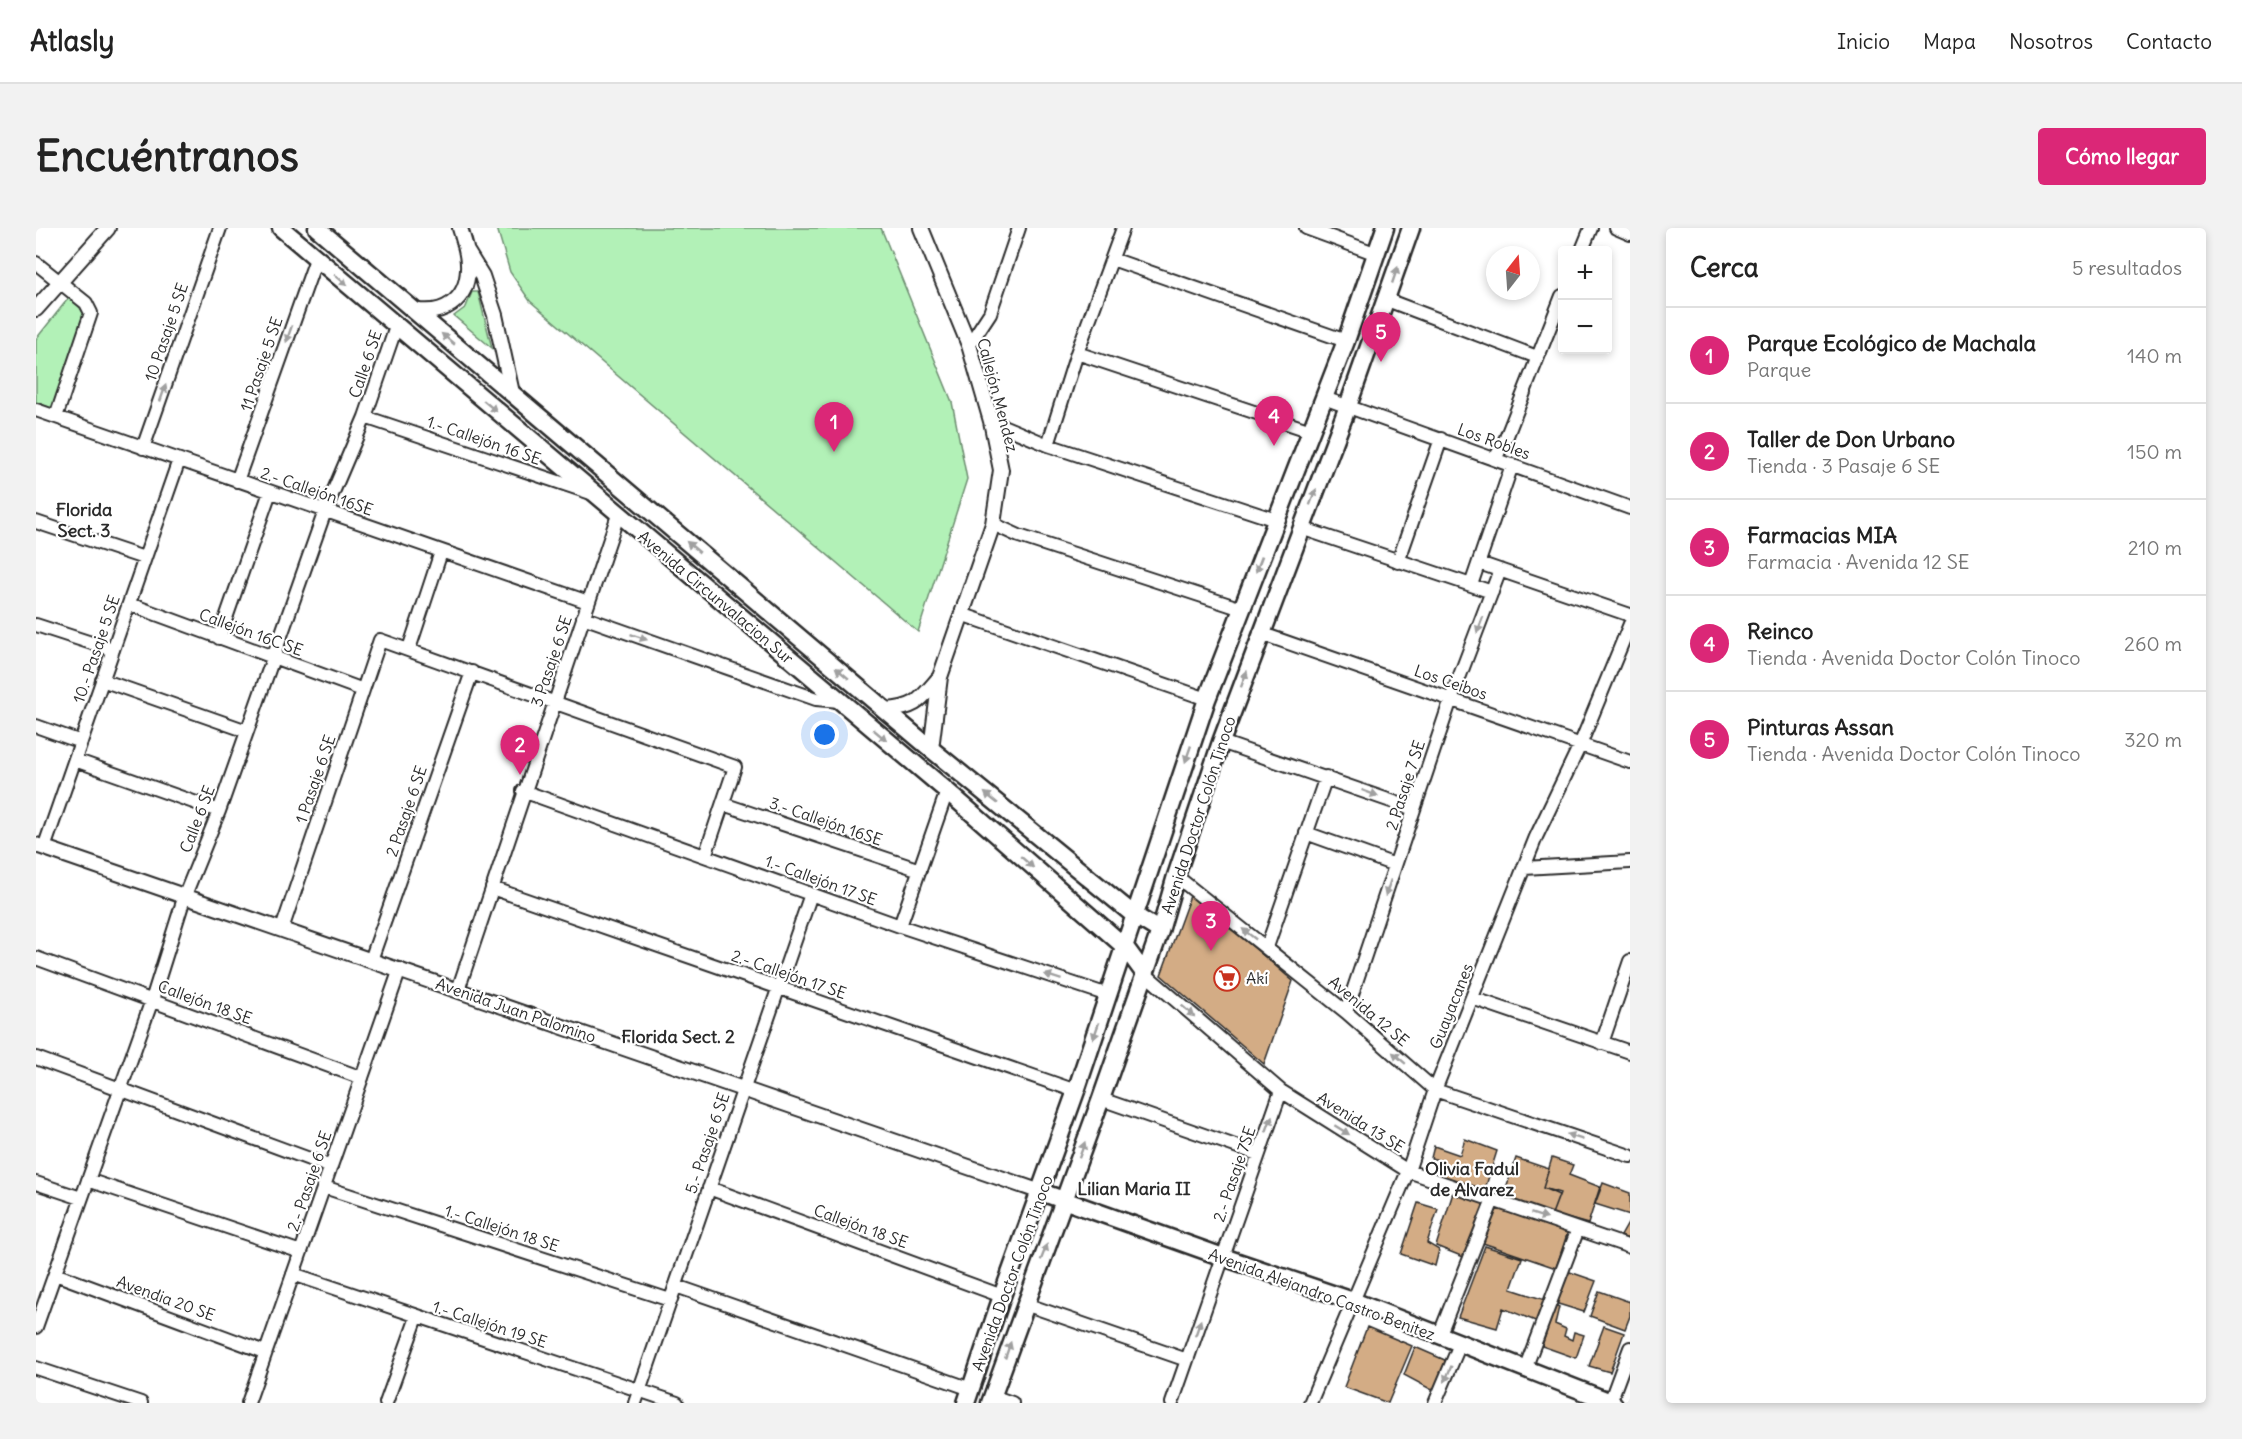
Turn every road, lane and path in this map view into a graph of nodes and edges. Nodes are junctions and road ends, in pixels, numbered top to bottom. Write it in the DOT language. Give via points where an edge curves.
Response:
graph roads {
  1 [pos="108,228"];
  2 [pos="220,228"];
  3 [pos="281,228"];
  4 [pos="317,228"];
  5 [pos="460,228"];
  6 [pos="921,228"];
  7 [pos="1020,228"];
  8 [pos="1123,228"];
  9 [pos="1306,228"];
  10 [pos="1385,228"];
  11 [pos="1411,228"];
  12 [pos="1591,228"];
  13 [pos="1616,228"];
  14 [pos="1630,234"];
  15 [pos="1584,246"];
  16 [pos="466,250"];
  17 [pos="1377,254"];
  18 [pos="316,259"];
  19 [pos="1112,259"];
  20 [pos="36,263"];
  21 [pos="60,282"];
  22 [pos="1387,300"];
  23 [pos="1561,300"];
  24 [pos="36,309"];
  25 [pos="414,310"];
  26 [pos="396,327"];
  27 [pos="1346,341"];
  28 [pos="969,345"];
  29 [pos="1077,354"];
  30 [pos="1537,357"];
  31 [pos="512,393"];
  32 [pos="1324,398"];
  33 [pos="1348,406"];
  34 [pos="36,410"];
  35 [pos="56,417"];
  36 [pos="365,417"];
  37 [pos="991,421"];
  38 [pos="1311,431"];
  39 [pos="1441,439"];
  40 [pos="574,445"];
  41 [pos="1048,445"];
  42 [pos="143,448"];
  43 [pos="1495,459"];
  44 [pos="179,460"];
  45 [pos="558,464"];
  46 [pos="1512,465"];
  47 [pos="237,481"];
  48 [pos="270,492"];
  49 [pos="593,494"];
  50 [pos="1630,508"];
  51 [pos="325,511"];
  52 [pos="618,515"];
  53 [pos="1276,520"];
  54 [pos="36,522"];
  55 [pos="993,524"];
  56 [pos="1301,528"];
  57 [pos="441,552"];
  58 [pos="144,558"];
  59 [pos="1398,562"];
  60 [pos="1479,563"];
  61 [pos="1500,570"];
  62 [pos="1471,585"];
  63 [pos="1492,592"];
  64 [pos="588,602"];
  65 [pos="129,604"];
  66 [pos="1242,609"];
  67 [pos="961,614"];
  68 [pos="1630,615"];
  69 [pos="584,617"];
  70 [pos="1630,624"];
  71 [pos="36,625"];
  72 [pos="1260,633"];
  73 [pos="219,638"];
  74 [pos="113,650"];
  75 [pos="409,650"];
  76 [pos="273,658"];
  77 [pos="472,672"];
  78 [pos="940,677"];
  79 [pos="102,680"];
  80 [pos="363,690"];
  81 [pos="864,691"];
  82 [pos="1207,699"];
  83 [pos="1451,699"];
  84 [pos="554,703"];
  85 [pos="845,705"];
  86 [pos="886,710"];
  87 [pos="36,726"];
  88 [pos="247,731"];
  89 [pos="81,742"];
  90 [pos="1221,742"];
  91 [pos="1580,744"];
  92 [pos="932,749"];
  93 [pos="75,760"];
  94 [pos="1630,762"];
  95 [pos="1326,777"];
  96 [pos="523,791"];
  97 [pos="947,791"];
  98 [pos="723,804"];
  99 [pos="1414,809"];
  100 [pos="219,811"];
  101 [pos="1306,833"];
  102 [pos="40,846"];
  103 [pos="705,856"];
  104 [pos="1630,862"];
  105 [pos="1395,865"];
  106 [pos="1524,868"];
  107 [pos="920,870"];
  108 [pos="1176,876"];
  109 [pos="492,888"];
  110 [pos="811,894"];
  111 [pos="185,896"];
  112 [pos="1134,915"];
  113 [pos="900,926"];
  114 [pos="282,929"];
  115 [pos="1160,931"];
  116 [pos="1125,947"];
  117 [pos="1267,947"];
  118 [pos="36,958"];
  119 [pos="371,960"];
  120 [pos="1630,961"];
  121 [pos="400,969"];
  122 [pos="1144,973"];
  123 [pos="779,987"];
  124 [pos="458,990"];
  125 [pos="1108,995"];
  126 [pos="1472,998"];
  127 [pos="152,1000"];
  128 [pos="1346,1012"];
  129 [pos="1602,1043"];
  130 [pos="1630,1052"];
  131 [pos="36,1058"];
  132 [pos="362,1078"];
  133 [pos="120,1089"];
  134 [pos="1435,1089"];
  135 [pos="743,1090"];
  136 [pos="1076,1091"];
  137 [pos="1281,1091"];
  138 [pos="1101,1099"];
  139 [pos="1258,1154"];
  140 [pos="1630,1156"];
  141 [pos="331,1167"];
  142 [pos="1408,1171"];
  143 [pos="88,1180"];
  144 [pos="36,1183"];
  145 [pos="324,1186"];
  146 [pos="709,1188"];
  147 [pos="1041,1192"];
  148 [pos="81,1198"];
  149 [pos="1064,1200"];
  150 [pos="1493,1200"];
  151 [pos="1578,1229"];
  152 [pos="1630,1247"];
  153 [pos="301,1252"];
  154 [pos="1223,1257"];
  155 [pos="55,1274"];
  156 [pos="293,1274"];
  157 [pos="675,1286"];
  158 [pos="1002,1296"];
  159 [pos="670,1300"];
  160 [pos="1353,1301"];
  161 [pos="1025,1304"];
  162 [pos="417,1317"];
  163 [pos="36,1327"];
  164 [pos="1439,1336"];
  165 [pos="1460,1344"];
  166 [pos="1630,1348"];
  167 [pos="266,1352"];
  168 [pos="1187,1360"];
  169 [pos="36,1368"];
  170 [pos="1525,1369"];
  171 [pos="968,1396"];
  172 [pos="637,1397"];
  173 [pos="1591,1399"];
  174 [pos="991,1400"];
  175 [pos="1611,1402"];
  176 [pos="141,1403"];
  177 [pos="248,1403"];
  178 [pos="386,1403"];
  179 [pos="677,1403"];
  180 [pos="1012,1403"];
  181 [pos="1172,1403"];
  182 [pos="1310,1403"];
  183 [pos="1435,1403"];
  1 -- 21 [label="street"];
  42 -- 2 [label="street, 10 Pasaje 5 SE, one-way"];
  3 -- 18 [label="main road, Avenida Circunvalacion Sur"];
  4 -- 25 [label="main road, Avenida Circunvalacion Sur"];
  5 -- 16 [label="street"];
  6 -- 28 [label="street, Callejón Mendez"];
  7 -- 28 [label="street" via="990,313"];
  8 -- 19 [label="street"];
  9 -- 17 [label="street"];
  10 -- 17 [label="main road, Avenida Doctor Colón Tinoco"];
  22 -- 11 [label="main road, Avenida Doctor Colón Tinoco, one-way"];
  12 -- 15 [label="street"];
  13 -- 14 [label="street"];
  16 -- 25 [label="street" via="467,281 457,299 438,311"];
  16 -- 31 [label="street" via="482,276 495,315"];
  17 -- 27 [label="main road, Avenida Doctor Colón Tinoco"];
  18 -- 26 [label="main road, Avenida Circunvalacion Sur, one-way"];
  18 -- 47 [label="street, 11 Pasaje 5 SE, one-way"];
  19 -- 27 [label="street"];
  19 -- 29 [label="street"];
  20 -- 21 [label="street"];
  21 -- 24 [label="street"];
  21 -- 35 [label="street" via="87,303 91,313"];
  22 -- 30 [label="street"];
  22 -- 33 [label="main road, Avenida Doctor Colón Tinoco"];
  23 -- 30 [label="street"];
  31 -- 25 [label="main road, Avenida Circunvalacion Sur, one-way"];
  26 -- 36 [label="street, Calle 6 SE"];
  26 -- 45 [label="main road, Avenida Circunvalacion Sur, one-way"];
  27 -- 32 [label="main road, Avenida Doctor Colón Tinoco"];
  28 -- 37 [label="street, Callejón Mendez"];
  29 -- 38 [label="street"];
  29 -- 41 [label="street"];
  30 -- 43 [label="street"];
  31 -- 40 [label="main road, Avenida Circunvalacion Sur"];
  32 -- 33 [label="street, Los Robles"];
  32 -- 38 [label="main road, Avenida Doctor Colón Tinoco"];
  33 -- 39 [label="street, Los Robles"];
  56 -- 33 [label="main road, Avenida Doctor Colón Tinoco, one-way"];
  34 -- 35 [label="street, 2.- Callejón 16SE"];
  35 -- 42 [label="street, 2.- Callejón 16SE"];
  36 -- 49 [label="street, 1.- Callejón 16 SE"];
  36 -- 51 [label="street, Calle 6 SE"];
  37 -- 41 [label="street"];
  37 -- 55 [label="street, Callejón Mendez" via="1000,470"];
  38 -- 53 [label="main road, Avenida Doctor Colón Tinoco"];
  39 -- 43 [label="street, Los Robles"];
  39 -- 59 [label="street"];
  40 -- 45 [label="main road"];
  81 -- 40 [label="main road, Avenida Circunvalacion Sur, one-way"];
  41 -- 53 [label="street"];
  42 -- 44 [label="street, 2.- Callejón 16SE"];
  43 -- 46 [label="street, Los Robles"];
  44 -- 47 [label="street, 2.- Callejón 16SE"];
  44 -- 58 [label="street, 10.- Pasaje 5 SE"];
  45 -- 49 [label="main road, Avenida Circunvalacion Sur"];
  46 -- 50 [label="street, Los Robles"];
  46 -- 60 [label="street"];
  47 -- 48 [label="street, 2.- Callejón 16SE"];
  48 -- 51 [label="street, 2.- Callejón 16SE"];
  48 -- 73 [label="street"];
  49 -- 52 [label="main road, Avenida Circunvalacion Sur"];
  51 -- 57 [label="street, 2.- Callejón 16SE"];
  51 -- 76 [label="street, Calle 6 SE"];
  52 -- 64 [label="street, 3 Pasaje 6 SE"];
  52 -- 85 [label="main road, Avenida Circunvalacion Sur"];
  53 -- 66 [label="main road, Avenida Doctor Colón Tinoco, one-way"];
  54 -- 58 [label="street"];
  55 -- 66 [label="street"];
  55 -- 67 [label="street, Callejón Mendez"];
  56 -- 59 [label="street"];
  56 -- 72 [label="main road, Avenida Doctor Colón Tinoco"];
  57 -- 64 [label="street, 2.- Callejón 16SE"];
  57 -- 75 [label="street"];
  58 -- 65 [label="street, 10.- Pasaje 5 SE"];
  59 -- 62 [label="street"];
  60 -- 61 [label="street"];
  60 -- 62 [label="street"];
  61 -- 63 [label="street, 2 Pasaje 7 SE"];
  61 -- 68 [label="street"];
  62 -- 63 [label="street"];
  63 -- 83 [label="street, 2 Pasaje 7 SE, one-way"];
  64 -- 69 [label="street, 3 Pasaje 6 SE"];
  65 -- 73 [label="street, Callejón 16C SE"];
  65 -- 74 [label="street, 10.- Pasaje 5 SE"];
  66 -- 82 [label="main road, Avenida Doctor Colón Tinoco"];
  67 -- 78 [label="street, Callejón Mendez"];
  67 -- 82 [label="street"];
  69 -- 84 [label="street, 3 Pasaje 6 SE"];
  69 -- 85 [label="street, one-way" via="816,699"];
  70 -- 91 [label="street, Guayacanes"];
  71 -- 74 [label="street"];
  72 -- 83 [label="street, Los Ceibos"];
  90 -- 72 [label="main road, Avenida Doctor Colón Tinoco, one-way"];
  73 -- 76 [label="street, Callejón 16C SE"];
  74 -- 79 [label="street, 10.- Pasaje 5 SE"];
  75 -- 77 [label="street"];
  75 -- 80 [label="street, 1 Pasaje 6 SE" via="380,640"];
  76 -- 80 [label="street, Callejón 16C SE"];
  76 -- 88 [label="street, Calle 6 SE"];
  77 -- 84 [label="street"];
  77 -- 119 [label="street, 2 Pasaje 6 SE"];
  78 -- 86 [label="street, Callejón Mendez" via="912,706"];
  78 -- 92 [label="street, Callejón Mendez"];
  79 -- 88 [label="street"];
  79 -- 89 [label="street, 10.- Pasaje 5 SE"];
  80 -- 114 [label="street, 1 Pasaje 6 SE"];
  81 -- 85 [label="main road"];
  81 -- 86 [label="main road, Avenida Circunvalacion Sur"];
  82 -- 112 [label="main road, Avenida Doctor Colón Tinoco, one-way"];
  83 -- 91 [label="street, Los Ceibos"];
  83 -- 99 [label="street, 2 Pasaje 7 SE"];
  84 -- 96 [label="street, 3 Pasaje 6 SE"];
  84 -- 98 [label="street" via="735,767"];
  85 -- 97 [label="main road, Avenida Circunvalacion Sur, one-way"];
  86 -- 92 [label="main road, Avenida Circunvalacion Sur"];
  87 -- 89 [label="street"];
  88 -- 100 [label="street, Calle 6 SE"];
  89 -- 93 [label="street, 10.- Pasaje 5 SE"];
  90 -- 95 [label="street"];
  90 -- 108 [label="main road, Avenida Doctor Colón Tinoco"];
  91 -- 94 [label="street, Los Ceibos"];
  91 -- 106 [label="street, Guayacanes"];
  112 -- 92 [label="main road, Avenida Circunvalacion Sur, one-way"];
  93 -- 100 [label="street"];
  93 -- 102 [label="street, 10.- Pasaje 5 SE"];
  95 -- 99 [label="street, one-way"];
  95 -- 101 [label="street"];
  96 -- 103 [label="street, 1.- Callejón 17 SE"];
  96 -- 109 [label="street, 3 Pasaje 6 SE"];
  97 -- 107 [label="street"];
  97 -- 116 [label="main road, Avenida Circunvalacion Sur, one-way"];
  98 -- 103 [label="street"];
  98 -- 107 [label="street, 3.- Callejón 16SE"];
  99 -- 105 [label="street, 2 Pasaje 7 SE"];
  100 -- 111 [label="street, Calle 6 SE"];
  101 -- 105 [label="street"];
  101 -- 117 [label="street"];
  102 -- 111 [label="street, Avenida Juan Palomino"];
  103 -- 110 [label="street, 1.- Callejón 17 SE"];
  104 -- 106 [label="street"];
  105 -- 128 [label="street, 2 Pasaje 7 SE, one-way"];
  106 -- 126 [label="street, Guayacanes"];
  107 -- 113 [label="street"];
  108 -- 115 [label="main road, Avenida Doctor Colón Tinoco"];
  117 -- 108 [label="street, Avenida 12 SE, one-way"];
  109 -- 123 [label="street, 2.- Callejón 17 SE"];
  109 -- 124 [label="street, 3 Pasaje 6 SE"];
  110 -- 113 [label="street, 1.- Callejón 17 SE"];
  110 -- 123 [label="street, 5.- Pasaje 6 SE"];
  111 -- 114 [label="street, Avenida Juan Palomino"];
  111 -- 127 [label="street, Calle 6 SE"];
  112 -- 115 [label="main road, Avenida Circunvalacion Sur"];
  112 -- 116 [label="main road, Avenida Doctor Colón Tinoco"];
  125 -- 113 [label="street, 1.- Callejón 17 SE, one-way"];
  114 -- 119 [label="street, Avenida Juan Palomino"];
  115 -- 122 [label="main road, Avenida Doctor Colón Tinoco"];
  116 -- 122 [label="main road, Avenida Circunvalacion Sur"];
  116 -- 125 [label="main road, Avenida Doctor Colón Tinoco"];
  117 -- 128 [label="street, Avenida 12 SE"];
  118 -- 127 [label="street, Callejón 18 SE"];
  119 -- 121 [label="street, Avenida Juan Palomino"];
  120 -- 129 [label="street"];
  121 -- 124 [label="street, Avenida Juan Palomino"];
  121 -- 132 [label="street, 2.- Pasaje 6 SE"];
  122 -- 137 [label="street, Avenida 13 SE, one-way"];
  122 -- 138 [label="main road, Avenida Doctor Colón Tinoco"];
  123 -- 135 [label="street, 5.- Pasaje 6 SE"];
  123 -- 136 [label="street, 2.- Callejón 17 SE"];
  124 -- 135 [label="street, Avenida Juan Palomino"];
  125 -- 136 [label="main road, Avenida Doctor Colón Tinoco, one-way"];
  126 -- 129 [label="street"];
  126 -- 134 [label="street, Guayacanes"];
  127 -- 132 [label="street, Callejón 18 SE"];
  127 -- 133 [label="street, Calle 6 SE"];
  134 -- 128 [label="street, Avenida 12 SE, one-way"];
  129 -- 130 [label="street"];
  131 -- 133 [label="street"];
  132 -- 141 [label="street, 2.- Pasaje 6 SE"];
  133 -- 141 [label="street"];
  133 -- 143 [label="street, Calle 6 SE"];
  140 -- 134 [label="street, Avenida 12 SE, one-way"];
  134 -- 142 [label="street, Guayacanes"];
  135 -- 146 [label="street, 5.- Pasaje 6 SE"];
  135 -- 147 [label="street, Avenida Juan Palomino"];
  136 -- 147 [label="main road, Avenida Doctor Colón Tinoco"];
  139 -- 137 [label="street, 2.- Pasaje 7SE, one-way"];
  137 -- 142 [label="street, Avenida 13 SE, one-way"];
  138 -- 139 [label="street"];
  149 -- 138 [label="main road, Avenida Doctor Colón Tinoco, one-way"];
  139 -- 154 [label="street, 2.- Pasaje 7SE"];
  141 -- 145 [label="street, 2.- Pasaje 6 SE"];
  142 -- 150 [label="street, Avenida 13 SE"];
  142 -- 160 [label="street, Guayacanes"];
  143 -- 148 [label="street, Calle 6 SE"];
  143 -- 153 [label="street"];
  144 -- 148 [label="street"];
  145 -- 153 [label="street, 2.- Pasaje 6 SE"];
  145 -- 159 [label="street, 1.- Callejón 18 SE"];
  146 -- 157 [label="street, 5.- Pasaje 6 SE"];
  146 -- 158 [label="street, Callejón 18 SE"];
  147 -- 149 [label="main road, Avenida Juan Palomino"];
  147 -- 158 [label="main road, Avenida Doctor Colón Tinoco"];
  148 -- 155 [label="street, Calle 6 SE"];
  149 -- 154 [label="main road, Avenida Alejandro Castro Benitez"];
  161 -- 149 [label="main road, Avenida Doctor Colón Tinoco, one-way"];
  150 -- 151 [label="street, Avenida 13 SE, one-way"];
  150 -- 164 [label="street"];
  151 -- 152 [label="street, Avenida 13 SE"];
  151 -- 170 [label="street"];
  153 -- 156 [label="street, 2.- Pasaje 6 SE"];
  154 -- 160 [label="main road, Avenida Alejandro Castro Benitez"];
  168 -- 154 [label="street, 2.- Pasaje 7SE, one-way"];
  155 -- 163 [label="street, Calle 6 SE"];
  155 -- 167 [label="street, Avendia 20 SE"];
  156 -- 162 [label="street, 1.- Callejón 19 SE"];
  156 -- 167 [label="street, 2.- Pasaje 6 SE"];
  157 -- 159 [label="street, 5.- Pasaje 6 SE"];
  157 -- 171 [label="street"];
  158 -- 171 [label="main road, Avenida Doctor Colón Tinoco"];
  159 -- 172 [label="street, 5.- Pasaje 6 SE"];
  160 -- 164 [label="main road, Avenida Alejandro Castro Benitez"];
  160 -- 182 [label="street, Guayacanes"];
  161 -- 168 [label="street"];
  174 -- 161 [label="main road, Avenida Doctor Colón Tinoco, one-way"];
  162 -- 172 [label="street, 1.- Callejón 19 SE"];
  162 -- 178 [label="street"];
  164 -- 165 [label="main road, Avenida Alejandro Castro Benitez"];
  165 -- 170 [label="main road, Avenida Alejandro Castro Benitez"];
  165 -- 183 [label="street, one-way"];
  166 -- 175 [label="street"];
  167 -- 177 [label="street, 2.- Pasaje 6 SE"];
  168 -- 181 [label="street, 2.- Pasaje 7SE"];
  169 -- 176 [label="street"];
  170 -- 173 [label="main road, Avenida Alejandro Castro Benitez"];
  172 -- 179 [label="street, 1.- Callejón 19 SE"];
  173 -- 175 [label="main road, Avenida Alejandro Castro Benitez"];
  174 -- 180 [label="street"];
}
